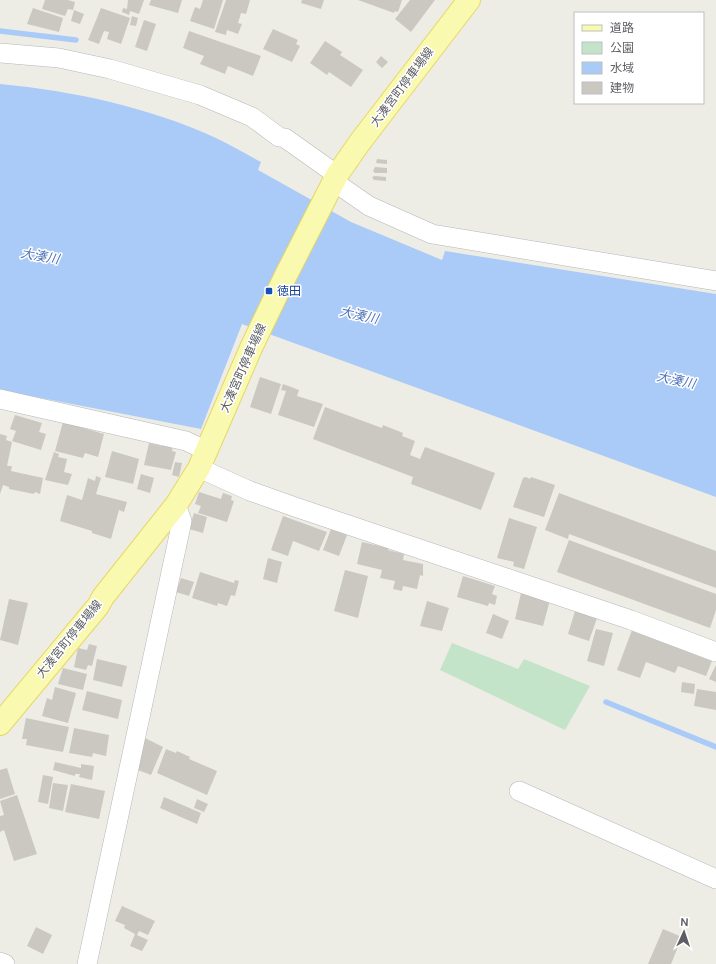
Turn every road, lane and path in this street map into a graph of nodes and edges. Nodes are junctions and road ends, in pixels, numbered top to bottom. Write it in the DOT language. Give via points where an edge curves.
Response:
graph roads {
  1 [pos="469,0"];
  2 [pos="0,52"];
  3 [pos="334,180"];
  4 [pos="716,281"];
  5 [pos="0,399"];
  6 [pos="203,459"];
  7 [pos="176,505"];
  8 [pos="716,652"];
  9 [pos="0,724"];
  10 [pos="519,791"];
  11 [pos="716,879"];
  12 [pos="0,962"];
  13 [pos="5,964"];
  14 [pos="87,964"];
  1 -- 3 [label="main road, 大湊宮町停車場線"];
  2 -- 3 [label="street" via="59,58 110,69 200,95 252,117 279,137 285,138"];
  3 -- 4 [label="street" via="369,206 438,236"];
  3 -- 6 [label="main road, 大湊宮町停車場線" via="251,348"];
  5 -- 6 [label="street" via="186,440"];
  6 -- 7 [label="main road, 大湊宮町停車場線"];
  6 -- 8 [label="street" via="250,491 631,620"];
  7 -- 9 [label="main road, 大湊宮町停車場線" via="98,606"];
  7 -- 14 [label="street" via="182,521"];
  10 -- 11 [label="street"];
  12 -- 13 [label="street"];
}
